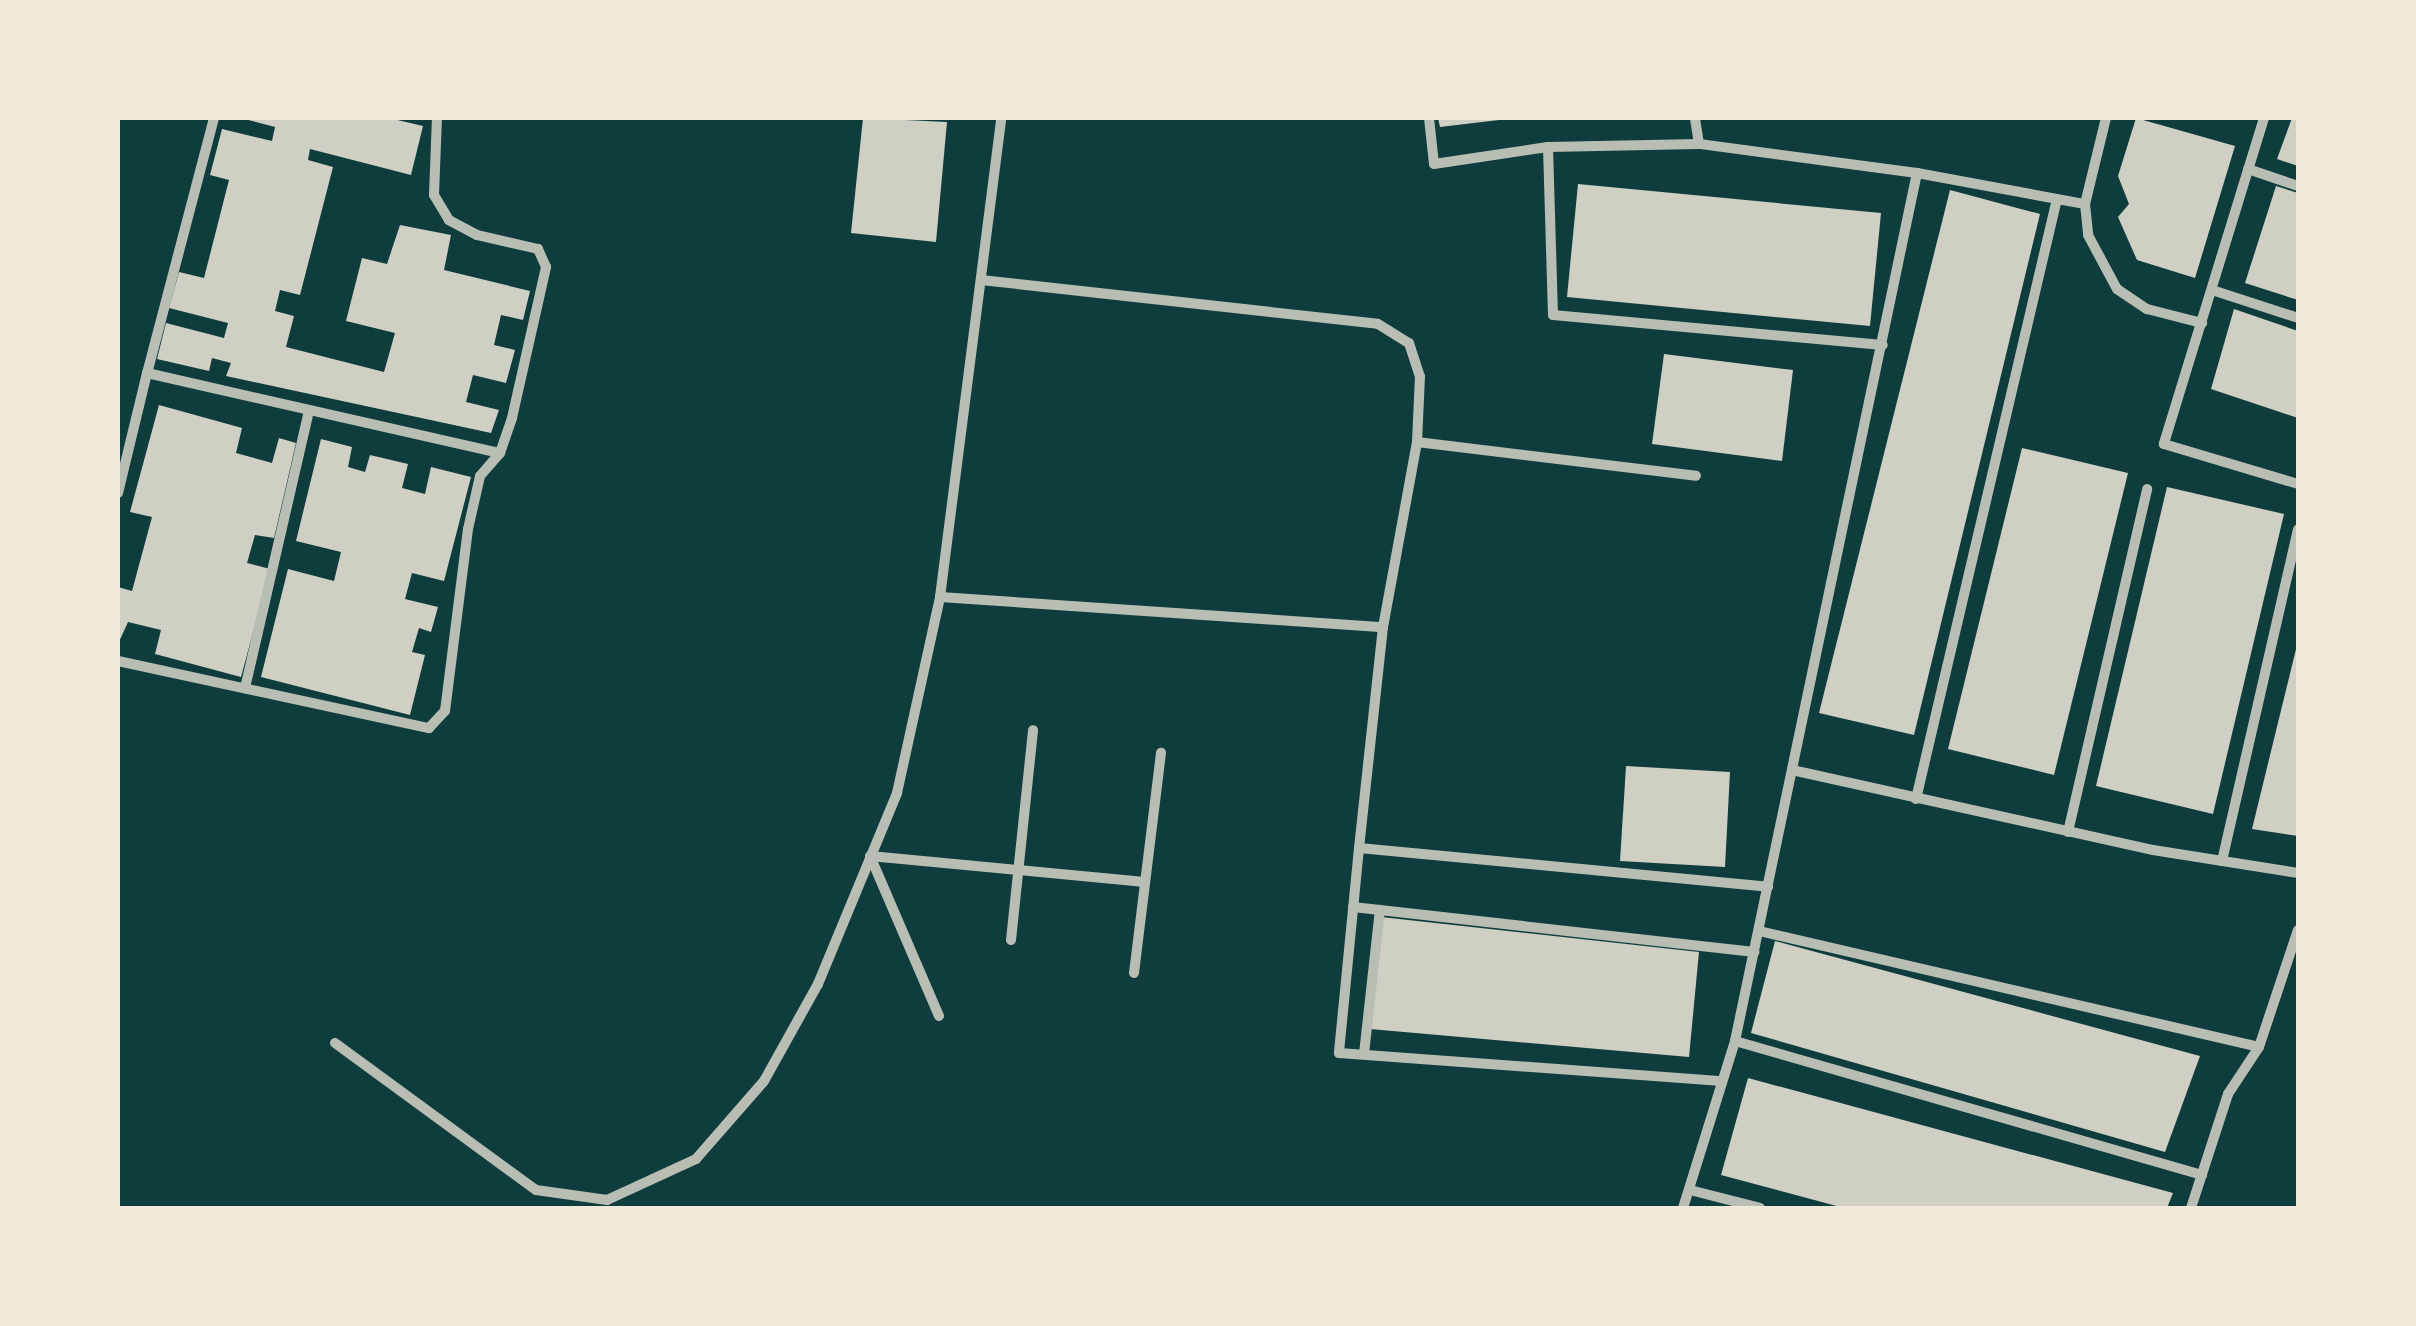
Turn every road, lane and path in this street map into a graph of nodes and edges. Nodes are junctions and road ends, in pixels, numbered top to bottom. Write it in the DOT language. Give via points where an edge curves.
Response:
graph roads {
  1 [pos="214,118"];
  2 [pos="438,118"];
  3 [pos="1001,118"];
  4 [pos="1429,118"];
  5 [pos="1695,118"];
  6 [pos="2106,118"];
  7 [pos="2264,118"];
  8 [pos="1698,144"];
  9 [pos="1548,147"];
  10 [pos="2248,169"];
  11 [pos="1917,173"];
  12 [pos="2298,186"];
  13 [pos="2057,198"];
  14 [pos="2086,204"];
  15 [pos="980,280"];
  16 [pos="2212,290"];
  17 [pos="2298,318"];
  18 [pos="2202,323"];
  19 [pos="1884,344"];
  20 [pos="147,373"];
  21 [pos="309,410"];
  22 [pos="1417,442"];
  23 [pos="500,453"];
  24 [pos="1696,476"];
  25 [pos="2298,484"];
  26 [pos="2147,489"];
  27 [pos="118,494"];
  28 [pos="2298,530"];
  29 [pos="940,597"];
  30 [pos="1383,627"];
  31 [pos="118,661"];
  32 [pos="245,688"];
  33 [pos="1033,730"];
  34 [pos="1160,753"];
  35 [pos="1792,770"];
  36 [pos="1916,800"];
  37 [pos="2068,832"];
  38 [pos="1360,848"];
  39 [pos="870,856"];
  40 [pos="2222,861"];
  41 [pos="1018,870"];
  42 [pos="2298,873"];
  43 [pos="1144,882"];
  44 [pos="1768,887"];
  45 [pos="1353,907"];
  46 [pos="1380,910"];
  47 [pos="2298,930"];
  48 [pos="1758,931"];
  49 [pos="1011,940"];
  50 [pos="1754,952"];
  51 [pos="1134,973"];
  52 [pos="939,1016"];
  53 [pos="1735,1041"];
  54 [pos="335,1044"];
  55 [pos="2259,1046"];
  56 [pos="1364,1054"];
  57 [pos="1722,1081"];
  58 [pos="2202,1174"];
  59 [pos="1690,1190"];
  60 [pos="1683,1208"];
  61 [pos="1760,1208"];
  62 [pos="2192,1208"];
  1 -- 20 [label="street"];
  2 -- 23 [label="street" via="434,196 448,220 477,235 538,249 546,267"];
  3 -- 15 [label="street"];
  4 -- 9 [label="street" via="1434,164"];
  5 -- 8 [label="street"];
  6 -- 14 [label="street"];
  7 -- 10 [label="street"];
  8 -- 9 [label="street"];
  8 -- 11 [label="street"];
  9 -- 19 [label="street" via="1554,315"];
  10 -- 12 [label="street"];
  10 -- 16 [label="street"];
  11 -- 13 [label="street"];
  11 -- 19 [label="street"];
  13 -- 14 [label="street"];
  13 -- 36 [label="street"];
  14 -- 18 [label="street" via="2088,235 2117,289 2147,309"];
  15 -- 22 [label="street" via="1378,324 1409,343 1420,376"];
  15 -- 29 [label="street"];
  16 -- 17 [label="street"];
  16 -- 18 [label="street"];
  18 -- 25 [label="street" via="2164,444"];
  19 -- 35 [label="street"];
  20 -- 21 [label="street"];
  20 -- 27 [label="street"];
  21 -- 23 [label="street"];
  21 -- 32 [label="street"];
  22 -- 24 [label="street"];
  22 -- 30 [label="street"];
  23 -- 32 [label="street" via="480,476 452,687 445,711 429,728"];
  26 -- 37 [label="street"];
  28 -- 40 [label="street"];
  29 -- 30 [label="street"];
  29 -- 39 [label="street" via="897,792"];
  30 -- 38 [label="street"];
  31 -- 32 [label="street"];
  33 -- 41 [label="street"];
  34 -- 43 [label="street"];
  35 -- 36 [label="street"];
  35 -- 44 [label="street"];
  36 -- 37 [label="street"];
  37 -- 40 [label="street"];
  38 -- 44 [label="street"];
  38 -- 45 [label="street"];
  39 -- 41 [label="street"];
  39 -- 52 [label="street"];
  39 -- 54 [label="street" via="818,984 764,1081 696,1159 606,1200 536,1190"];
  40 -- 42 [label="street"];
  41 -- 43 [label="street"];
  41 -- 49 [label="street"];
  43 -- 51 [label="street"];
  44 -- 48 [label="street"];
  45 -- 46 [label="street"];
  45 -- 56 [label="street" via="1339,1053"];
  46 -- 50 [label="street"];
  46 -- 56 [label="street"];
  47 -- 55 [label="street"];
  48 -- 50 [label="street"];
  48 -- 55 [label="street"];
  50 -- 53 [label="street"];
  53 -- 57 [label="street"];
  53 -- 58 [label="street"];
  55 -- 58 [label="street" via="2228,1094"];
  56 -- 57 [label="street"];
  57 -- 59 [label="street"];
  58 -- 62 [label="street"];
  59 -- 60 [label="street"];
  59 -- 61 [label="street"];
}
